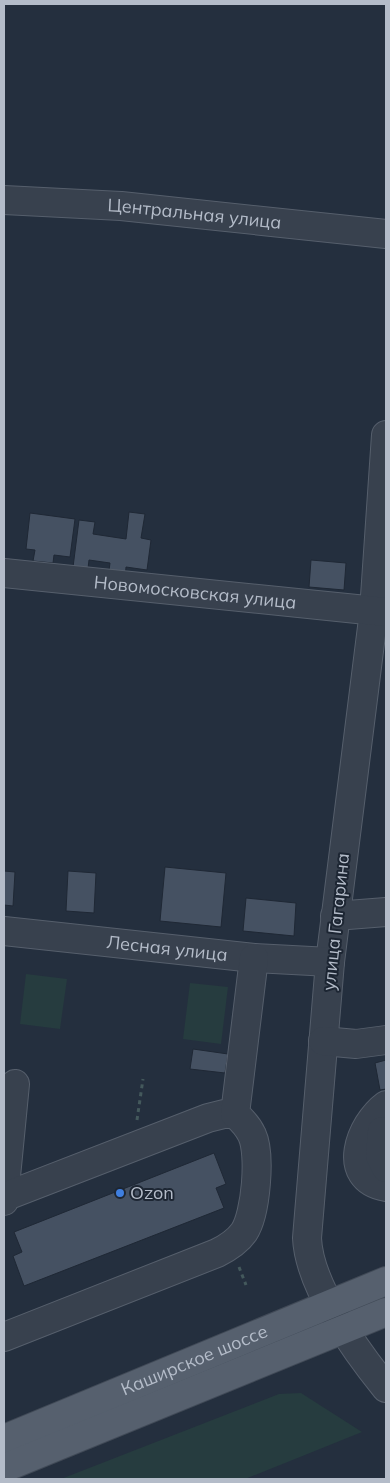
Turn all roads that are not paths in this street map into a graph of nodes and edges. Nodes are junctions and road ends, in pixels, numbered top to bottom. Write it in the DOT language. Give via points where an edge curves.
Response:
graph roads {
  1 [pos="4,200"];
  2 [pos="386,234"];
  3 [pos="386,435"];
  4 [pos="4,573"];
  5 [pos="380,611"];
  6 [pos="386,912"];
  7 [pos="335,916"];
  8 [pos="4,931"];
  9 [pos="254,958"];
  10 [pos="330,962"];
  11 [pos="386,1036"];
  12 [pos="323,1042"];
  13 [pos="16,1084"];
  14 [pos="235,1114"];
  15 [pos="385,1121"];
  16 [pos="386,1168"];
  17 [pos="386,1187"];
  18 [pos="4,1197"];
  19 [pos="4,1201"];
  20 [pos="386,1281"];
  21 [pos="331,1305"];
  22 [pos="386,1312"];
  23 [pos="344,1329"];
  24 [pos="4,1333"];
  25 [pos="386,1388"];
  26 [pos="4,1439"];
  27 [pos="4,1468"];
  1 -- 2 [label="street, Центральная улица" via="121,206"];
  3 -- 5 [label="street, улица Гагарина"];
  4 -- 5 [label="street, Новомосковская улица"];
  5 -- 7 [label="street, улица Гагарина"];
  6 -- 7 [label="street"];
  7 -- 10 [label="street, улица Гагарина"];
  8 -- 9 [label="street, Лесная улица"];
  9 -- 10 [label="street, Лесная улица"];
  9 -- 14 [label="street"];
  10 -- 12 [label="street, улица Гагарина"];
  11 -- 12 [label="street" via="356,1044"];
  12 -- 21 [label="street, улица Гагарина" via="308,1245 311,1267"];
  13 -- 18 [label="street"];
  14 -- 18 [label="street" via="217,1115"];
  14 -- 24 [label="street" via="252,1135 256,1159 250,1219 236,1242 206,1258"];
  15 -- 16 [label="street" via="380,1156"];
  15 -- 17 [label="street" via="369,1121 361,1136 358,1153 364,1174 374,1183"];
  18 -- 19 [label="street"];
  20 -- 21 [label="main road, Каширское шоссе"];
  21 -- 23 [label="street, улица Гагарина"];
  21 -- 26 [label="main road, Каширское шоссе"];
  22 -- 23 [label="main road, Каширское шоссе"];
  23 -- 25 [label="street, улица Гагарина"];
  23 -- 27 [label="main road, Каширское шоссе"];
}
